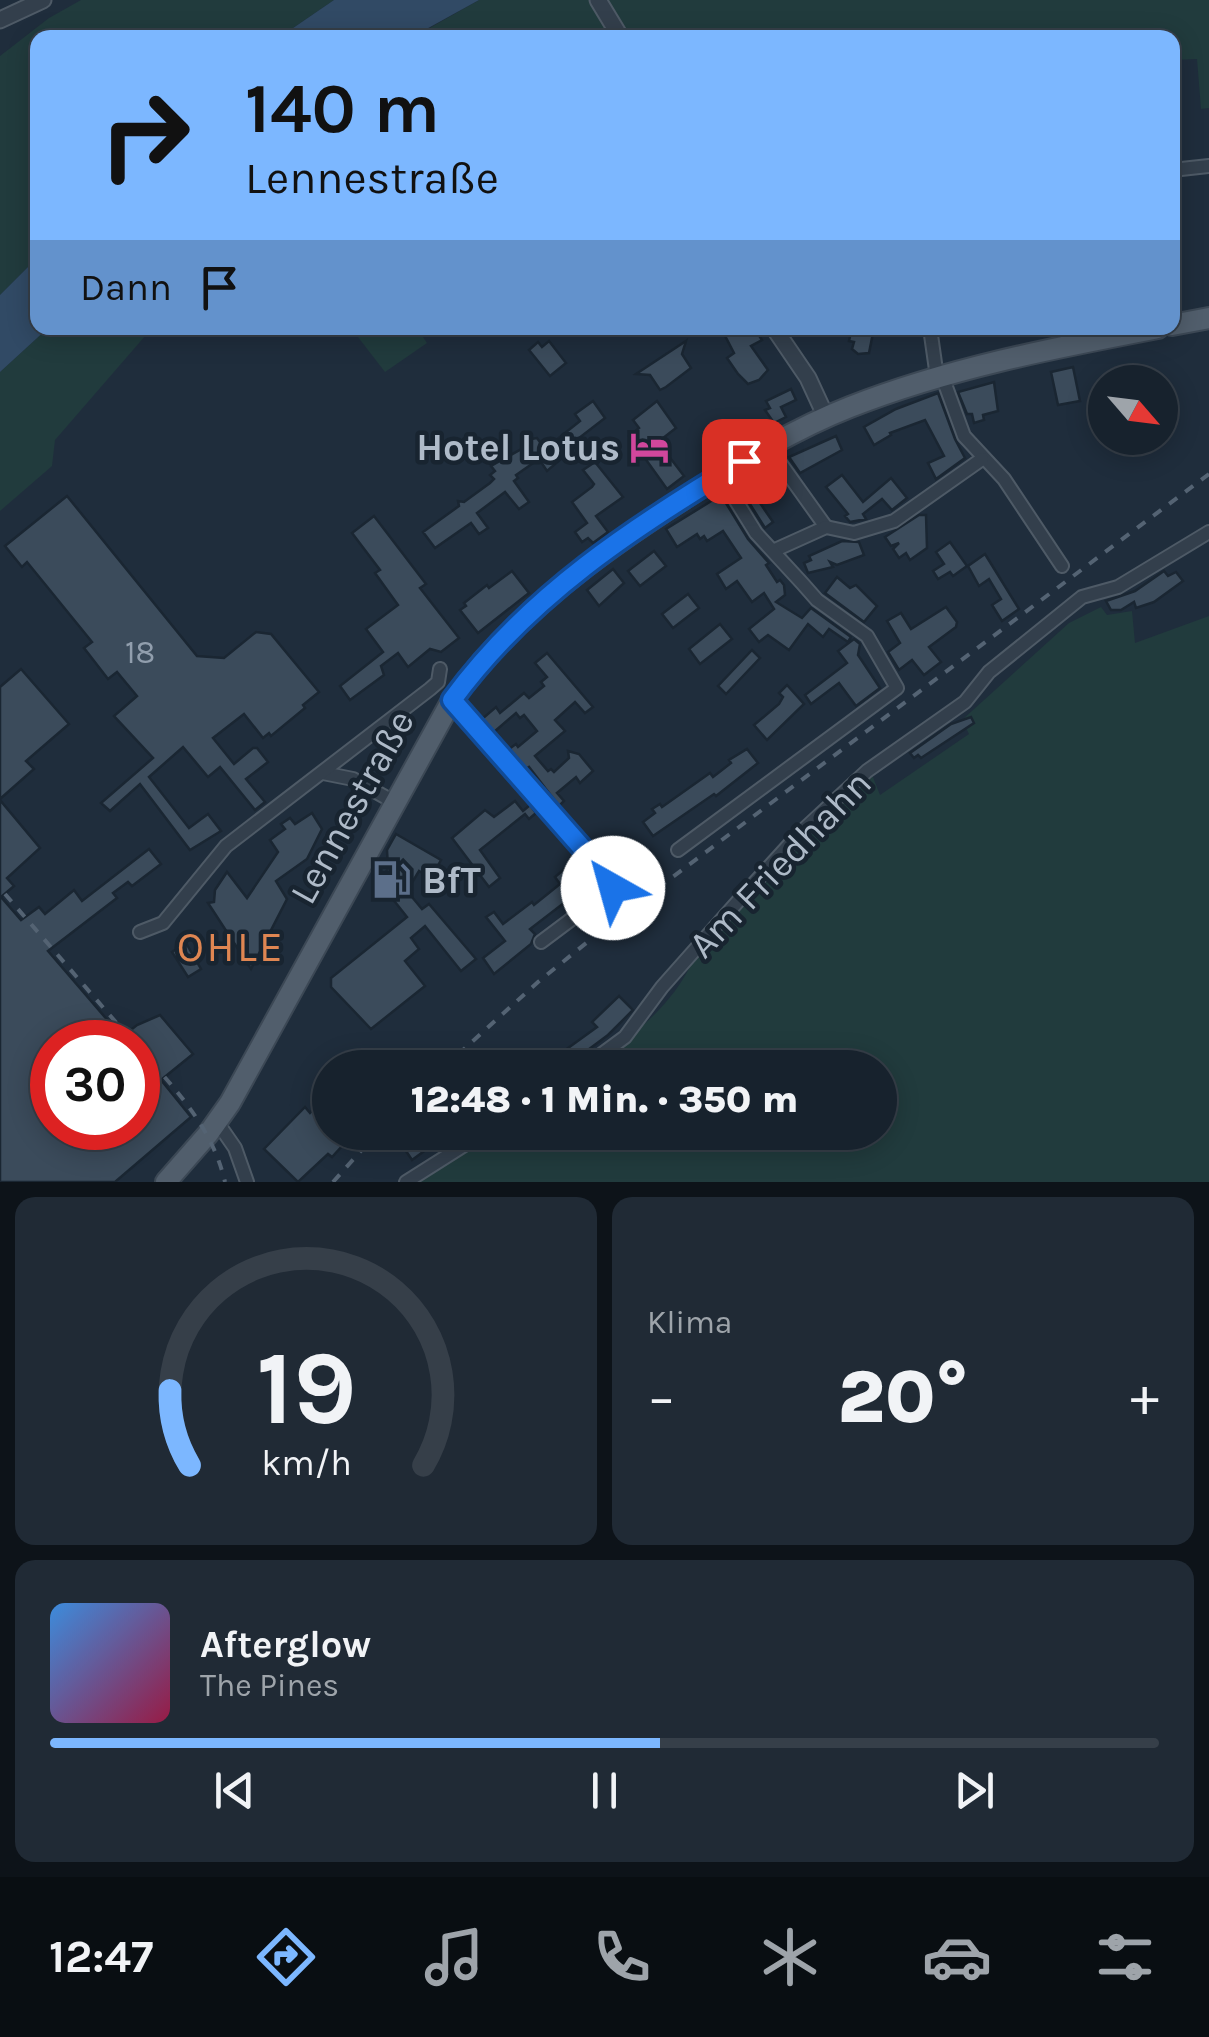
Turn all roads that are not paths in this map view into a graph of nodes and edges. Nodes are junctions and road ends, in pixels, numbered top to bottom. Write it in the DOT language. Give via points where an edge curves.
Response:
graph roads {
  1 [pos="44,0"];
  2 [pos="598,0"];
  3 [pos="0,20"];
  4 [pos="617,30"];
  5 [pos="1209,166"];
  6 [pos="1180,169"];
  7 [pos="1209,318"];
  8 [pos="1180,323"];
  9 [pos="779,335"];
  10 [pos="931,335"];
  11 [pos="1123,335"];
  12 [pos="940,377"];
  13 [pos="826,417"];
  14 [pos="768,446"];
  15 [pos="982,460"];
  16 [pos="720,475"];
  17 [pos="826,527"];
  18 [pos="1209,532"];
  19 [pos="775,550"];
  20 [pos="1062,566"];
  21 [pos="440,669"];
  22 [pos="452,700"];
  23 [pos="324,772"];
  24 [pos="394,802"];
  25 [pos="678,850"];
  26 [pos="140,932"];
  27 [pos="541,942"];
  28 [pos="607,1050"];
  29 [pos="217,1122"];
  30 [pos="457,1150"];
  31 [pos="166,1182"];
  32 [pos="247,1182"];
  33 [pos="406,1182"];
  1 -- 3 [label="street"];
  2 -- 4 [label="street"];
  5 -- 6 [label="street"];
  7 -- 8 [label="main road"];
  9 -- 13 [label="street"];
  10 -- 12 [label="street"];
  11 -- 12 [label="main road, Lennestraße"];
  12 -- 13 [label="main road, Lennestraße"];
  12 -- 15 [label="street" via="964,436"];
  13 -- 14 [label="main road, Lennestraße"];
  14 -- 16 [label="main road, Lennestraße"];
  14 -- 17 [label="street"];
  15 -- 17 [label="street" via="894,521 854,533"];
  15 -- 20 [label="street" via="1004,480"];
  16 -- 19 [label="street" via="756,533"];
  16 -- 22 [label="main road, Lennestraße" via="549,594 494,646"];
  17 -- 19 [label="street"];
  18 -- 28 [label="street, Am Friedhahn" via="1118,587 1082,597 989,672 964,702 866,771 800,833"];
  19 -- 25 [label="street" via="817,600 867,636 898,688"];
  21 -- 23 [label="street" via="438,682"];
  22 -- 24 [label="main road, Lennestraße"];
  22 -- 27 [label="street" via="613,883"];
  23 -- 24 [label="street"];
  23 -- 26 [label="street" via="226,846 163,923"];
  24 -- 29 [label="main road, Lennestraße"];
  29 -- 31 [label="main road, Lennestraße"];
  29 -- 32 [label="street"];
  30 -- 33 [label="street"];
}
